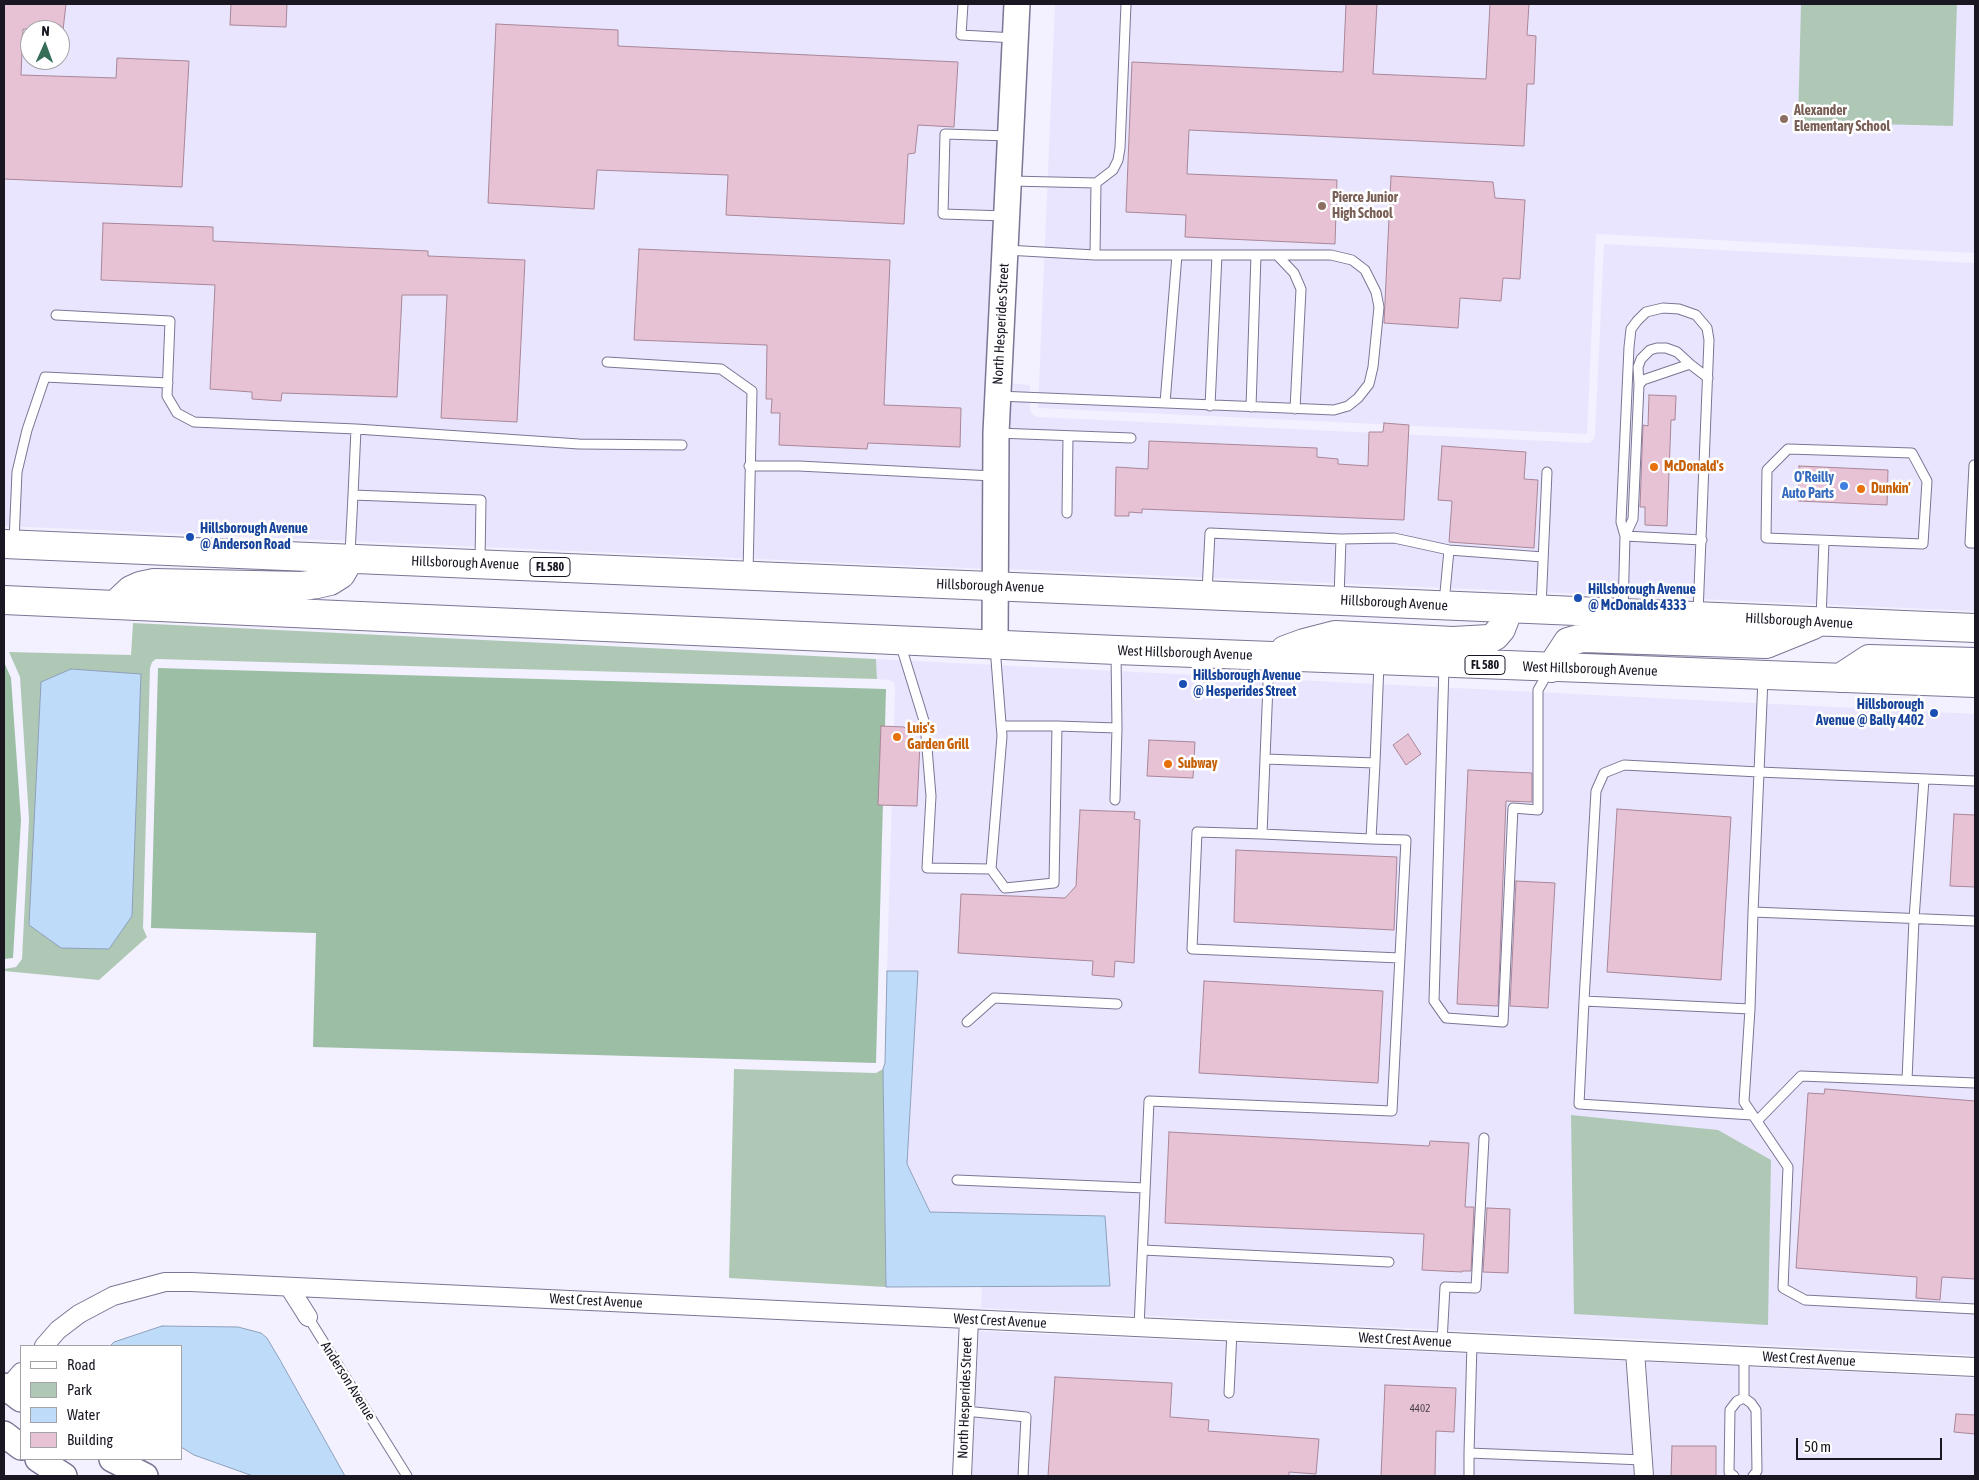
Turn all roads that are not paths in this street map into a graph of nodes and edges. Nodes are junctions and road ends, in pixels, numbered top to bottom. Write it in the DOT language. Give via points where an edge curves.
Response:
graph roads {
  1 [pos="963,4"];
  2 [pos="1017,4"];
  3 [pos="1126,4"];
  4 [pos="1015,38"];
  5 [pos="1010,136"];
  6 [pos="1008,181"];
  7 [pos="1096,183"];
  8 [pos="1006,216"];
  9 [pos="1004,250"];
  10 [pos="1095,255"];
  11 [pos="1177,255"];
  12 [pos="1217,255"];
  13 [pos="1256,255"];
  14 [pos="1278,255"];
  15 [pos="56,315"];
  16 [pos="607,362"];
  17 [pos="1690,364"];
  18 [pos="1708,378"];
  19 [pos="168,384"];
  20 [pos="1639,385"];
  21 [pos="998,396"];
  22 [pos="1165,403"];
  23 [pos="1210,406"];
  24 [pos="1252,407"];
  25 [pos="1295,409"];
  26 [pos="356,429"];
  27 [pos="996,433"];
  28 [pos="1068,436"];
  29 [pos="1131,438"];
  30 [pos="682,445"];
  31 [pos="1974,465"];
  32 [pos="750,466"];
  33 [pos="1547,472"];
  34 [pos="996,476"];
  35 [pos="353,495"];
  36 [pos="1067,513"];
  37 [pos="1625,536"];
  38 [pos="1341,539"];
  39 [pos="1702,540"];
  40 [pos="1824,541"];
  41 [pos="1975,543"];
  42 [pos="9,544"];
  43 [pos="1449,550"];
  44 [pos="1543,557"];
  45 [pos="350,558"];
  46 [pos="480,564"];
  47 [pos="748,575"];
  48 [pos="995,586"];
  49 [pos="1207,595"];
  50 [pos="4,600"];
  51 [pos="1339,601"];
  52 [pos="115,605"];
  53 [pos="1444,605"];
  54 [pos="1509,608"];
  55 [pos="1541,609"];
  56 [pos="1698,616"];
  57 [pos="1821,622"];
  58 [pos="1622,626"];
  59 [pos="1975,628"];
  60 [pos="900,640"];
  61 [pos="995,644"];
  62 [pos="1116,650"];
  63 [pos="1270,656"];
  64 [pos="1379,660"];
  65 [pos="1975,662"];
  66 [pos="1444,663"];
  67 [pos="1551,668"];
  68 [pos="1763,675"];
  69 [pos="1840,678"];
  70 [pos="1975,683"];
  71 [pos="1001,726"];
  72 [pos="1057,726"];
  73 [pos="1117,728"];
  74 [pos="1265,759"];
  75 [pos="1375,763"];
  76 [pos="1759,772"];
  77 [pos="1924,779"];
  78 [pos="1975,781"];
  79 [pos="1114,800"];
  80 [pos="1262,834"];
  81 [pos="1371,838"];
  82 [pos="991,869"];
  83 [pos="1753,912"];
  84 [pos="1914,919"];
  85 [pos="1975,921"];
  86 [pos="1400,958"];
  87 [pos="1584,1001"];
  88 [pos="1117,1004"];
  89 [pos="1750,1009"];
  90 [pos="967,1022"];
  91 [pos="1907,1080"];
  92 [pos="1975,1083"];
  93 [pos="1754,1118"];
  94 [pos="1484,1138"];
  95 [pos="957,1180"];
  96 [pos="1145,1188"];
  97 [pos="1143,1250"];
  98 [pos="1389,1262"];
  99 [pos="289,1286"];
  100 [pos="1975,1309"];
  101 [pos="308,1317"];
  102 [pos="969,1319"];
  103 [pos="1139,1327"];
  104 [pos="1232,1332"];
  105 [pos="1442,1342"];
  106 [pos="1472,1343"];
  107 [pos="45,1345"];
  108 [pos="1635,1351"];
  109 [pos="1744,1356"];
  110 [pos="1975,1367"];
  111 [pos="1229,1393"];
  112 [pos="1744,1398"];
  113 [pos="965,1411"];
  114 [pos="4,1434"];
  115 [pos="20,1446"];
  116 [pos="1469,1453"];
  117 [pos="40,1460"];
  118 [pos="114,1460"];
  119 [pos="1644,1468"];
  120 [pos="64,1476"];
  121 [pos="145,1476"];
  122 [pos="407,1476"];
  123 [pos="962,1476"];
  124 [pos="1023,1476"];
  125 [pos="1469,1476"];
  126 [pos="1734,1476"];
  127 [pos="1753,1476"];
  1 -- 4 [label="lane" via="962,35"];
  2 -- 4 [label="street, North Hesperides Street"];
  3 -- 7 [label="lane" via="1119,154 1113,170"];
  4 -- 5 [label="street, North Hesperides Street"];
  5 -- 6 [label="street, North Hesperides Street"];
  5 -- 8 [label="lane" via="945,134 943,214"];
  6 -- 7 [label="lane"];
  6 -- 8 [label="street, North Hesperides Street"];
  7 -- 10 [label="lane"];
  8 -- 9 [label="street, North Hesperides Street"];
  9 -- 10 [label="lane"];
  9 -- 21 [label="street, North Hesperides Street"];
  10 -- 11 [label="lane"];
  11 -- 12 [label="lane"];
  11 -- 22 [label="lane"];
  12 -- 13 [label="lane"];
  12 -- 23 [label="lane"];
  13 -- 14 [label="lane"];
  13 -- 24 [label="lane"];
  14 -- 25 [label="lane" via="1294,273 1301,289"];
  14 -- 25 [label="lane" via="1331,255 1352,260 1365,270 1376,292 1378,307 1373,367 1369,384 1358,398 1348,406 1334,410"];
  15 -- 19 [label="lane" via="170,320"];
  16 -- 32 [label="lane" via="721,369 752,391"];
  17 -- 18 [label="lane"];
  17 -- 20 [label="lane" via="1644,380"];
  17 -- 20 [label="lane" via="1677,352 1666,348 1650,350 1638,367"];
  18 -- 37 [label="lane" via="1707,328 1696,315 1663,308 1646,312 1631,329 1621,522"];
  18 -- 39 [label="lane"];
  19 -- 26 [label="lane" via="167,396 177,412 194,422"];
  19 -- 42 [label="lane" via="45,377 17,472"];
  20 -- 37 [label="lane" via="1634,519"];
  21 -- 22 [label="lane"];
  21 -- 27 [label="street, North Hesperides Street"];
  22 -- 23 [label="lane"];
  23 -- 24 [label="lane"];
  24 -- 25 [label="lane"];
  26 -- 30 [label="lane" via="579,444"];
  26 -- 35 [label="lane"];
  27 -- 28 [label="lane"];
  27 -- 34 [label="street, North Hesperides Street"];
  28 -- 29 [label="lane"];
  28 -- 36 [label="lane"];
  31 -- 41 [label="lane" via="1970,543"];
  32 -- 34 [label="lane"];
  32 -- 47 [label="lane"];
  33 -- 44 [label="lane"];
  34 -- 48 [label="street, North Hesperides Street"];
  35 -- 45 [label="lane"];
  35 -- 46 [label="lane" via="481,500"];
  37 -- 39 [label="lane"];
  37 -- 58 [label="lane"];
  38 -- 43 [label="lane" via="1394,538"];
  38 -- 49 [label="lane" via="1210,533"];
  38 -- 51 [label="lane"];
  39 -- 56 [label="lane"];
  40 -- 40 [label="lane" via="1766,538 1767,470 1788,449 1912,453 1927,481 1923,544"];
  40 -- 57 [label="lane"];
  42 -- 45 [label="main road, Hillsborough Avenue / FL 580"];
  43 -- 44 [label="lane"];
  43 -- 53 [label="lane"];
  44 -- 55 [label="lane"];
  45 -- 46 [label="main road, Hillsborough Avenue / FL 580"];
  45 -- 52 [label="main road" via="342,574 317,584 154,583 130,590"];
  46 -- 47 [label="main road, Hillsborough Avenue / FL 580"];
  47 -- 48 [label="main road, Hillsborough Avenue / FL 580"];
  48 -- 49 [label="main road, Hillsborough Avenue / FL 580"];
  48 -- 61 [label="street, North Hesperides Street"];
  49 -- 51 [label="main road, Hillsborough Avenue / FL 580"];
  50 -- 52 [label="main road, FL 580"];
  51 -- 53 [label="main road, Hillsborough Avenue / FL 580"];
  52 -- 60 [label="main road, FL 580"];
  53 -- 54 [label="main road, Hillsborough Avenue / FL 580"];
  54 -- 55 [label="main road, Hillsborough Avenue / FL 580"];
  54 -- 63 [label="main road" via="1501,629 1489,639 1335,636"];
  55 -- 58 [label="main road, Hillsborough Avenue / FL 580"];
  56 -- 57 [label="main road, Hillsborough Avenue / FL 580"];
  56 -- 58 [label="main road, Hillsborough Avenue / FL 580"];
  57 -- 58 [label="main road" via="1766,644"];
  57 -- 59 [label="main road, Hillsborough Avenue / FL 580"];
  58 -- 67 [label="main road" via="1568,642"];
  60 -- 61 [label="main road, FL 580"];
  60 -- 82 [label="lane" via="925,724 932,796 927,868"];
  61 -- 62 [label="main road, West Hillsborough Avenue / FL 580"];
  61 -- 71 [label="lane"];
  62 -- 63 [label="main road, West Hillsborough Avenue / FL 580"];
  62 -- 73 [label="lane"];
  63 -- 64 [label="main road, West Hillsborough Avenue / FL 580"];
  63 -- 74 [label="lane"];
  64 -- 66 [label="main road, West Hillsborough Avenue / FL 580"];
  64 -- 75 [label="lane"];
  65 -- 69 [label="main road" via="1869,659"];
  66 -- 67 [label="main road, West Hillsborough Avenue / FL 580"];
  66 -- 67 [label="lane" via="1434,1001 1446,1018 1503,1022 1513,808 1538,810 1538,690"];
  67 -- 68 [label="main road, West Hillsborough Avenue / FL 580"];
  68 -- 69 [label="main road, West Hillsborough Avenue / FL 580"];
  68 -- 76 [label="lane"];
  69 -- 70 [label="main road, West Hillsborough Avenue / FL 580"];
  71 -- 72 [label="lane"];
  71 -- 82 [label="lane"];
  72 -- 73 [label="lane"];
  72 -- 82 [label="lane" via="1054,883 1005,888"];
  73 -- 79 [label="lane"];
  74 -- 75 [label="lane"];
  74 -- 80 [label="lane"];
  75 -- 81 [label="lane"];
  76 -- 77 [label="lane"];
  76 -- 83 [label="lane"];
  76 -- 87 [label="lane" via="1624,765 1604,773 1596,791"];
  77 -- 78 [label="lane"];
  77 -- 84 [label="lane"];
  80 -- 81 [label="lane"];
  80 -- 86 [label="lane" via="1197,832 1192,949"];
  81 -- 86 [label="lane" via="1406,840"];
  83 -- 84 [label="lane"];
  83 -- 89 [label="lane"];
  84 -- 85 [label="lane"];
  84 -- 91 [label="lane"];
  86 -- 96 [label="lane" via="1392,1111 1149,1102"];
  87 -- 89 [label="lane"];
  87 -- 93 [label="lane" via="1579,1104"];
  88 -- 90 [label="lane" via="994,998"];
  89 -- 93 [label="lane" via="1744,1102"];
  91 -- 92 [label="lane"];
  91 -- 93 [label="lane" via="1801,1076"];
  93 -- 100 [label="lane" via="1788,1167 1784,1288 1805,1300"];
  94 -- 105 [label="lane" via="1476,1288 1445,1287"];
  95 -- 96 [label="lane"];
  96 -- 97 [label="lane"];
  97 -- 98 [label="lane"];
  97 -- 103 [label="lane"];
  99 -- 101 [label="street, Anderson Avenue"];
  99 -- 102 [label="street, West Crest Avenue"];
  99 -- 107 [label="street, West Crest Avenue" via="165,1282 113,1296 58,1330"];
  101 -- 122 [label="lane, Anderson Avenue"];
  102 -- 103 [label="street, West Crest Avenue"];
  102 -- 113 [label="street, North Hesperides Street"];
  103 -- 104 [label="street, West Crest Avenue"];
  104 -- 105 [label="street, West Crest Avenue"];
  104 -- 111 [label="lane"];
  105 -- 106 [label="street, West Crest Avenue"];
  106 -- 108 [label="street, West Crest Avenue"];
  106 -- 116 [label="lane"];
  108 -- 109 [label="street, West Crest Avenue"];
  108 -- 119 [label="street"];
  109 -- 110 [label="street, West Crest Avenue"];
  109 -- 112 [label="lane"];
  112 -- 126 [label="lane" via="1730,1410 1730,1472"];
  112 -- 127 [label="lane" via="1756,1410 1757,1471"];
  113 -- 123 [label="street, North Hesperides Street"];
  113 -- 124 [label="lane" via="1026,1417"];
  114 -- 115 [label="street"];
  116 -- 119 [label="lane"];
  116 -- 125 [label="lane"];
  117 -- 120 [label="street"];
  118 -- 121 [label="street"];
}
